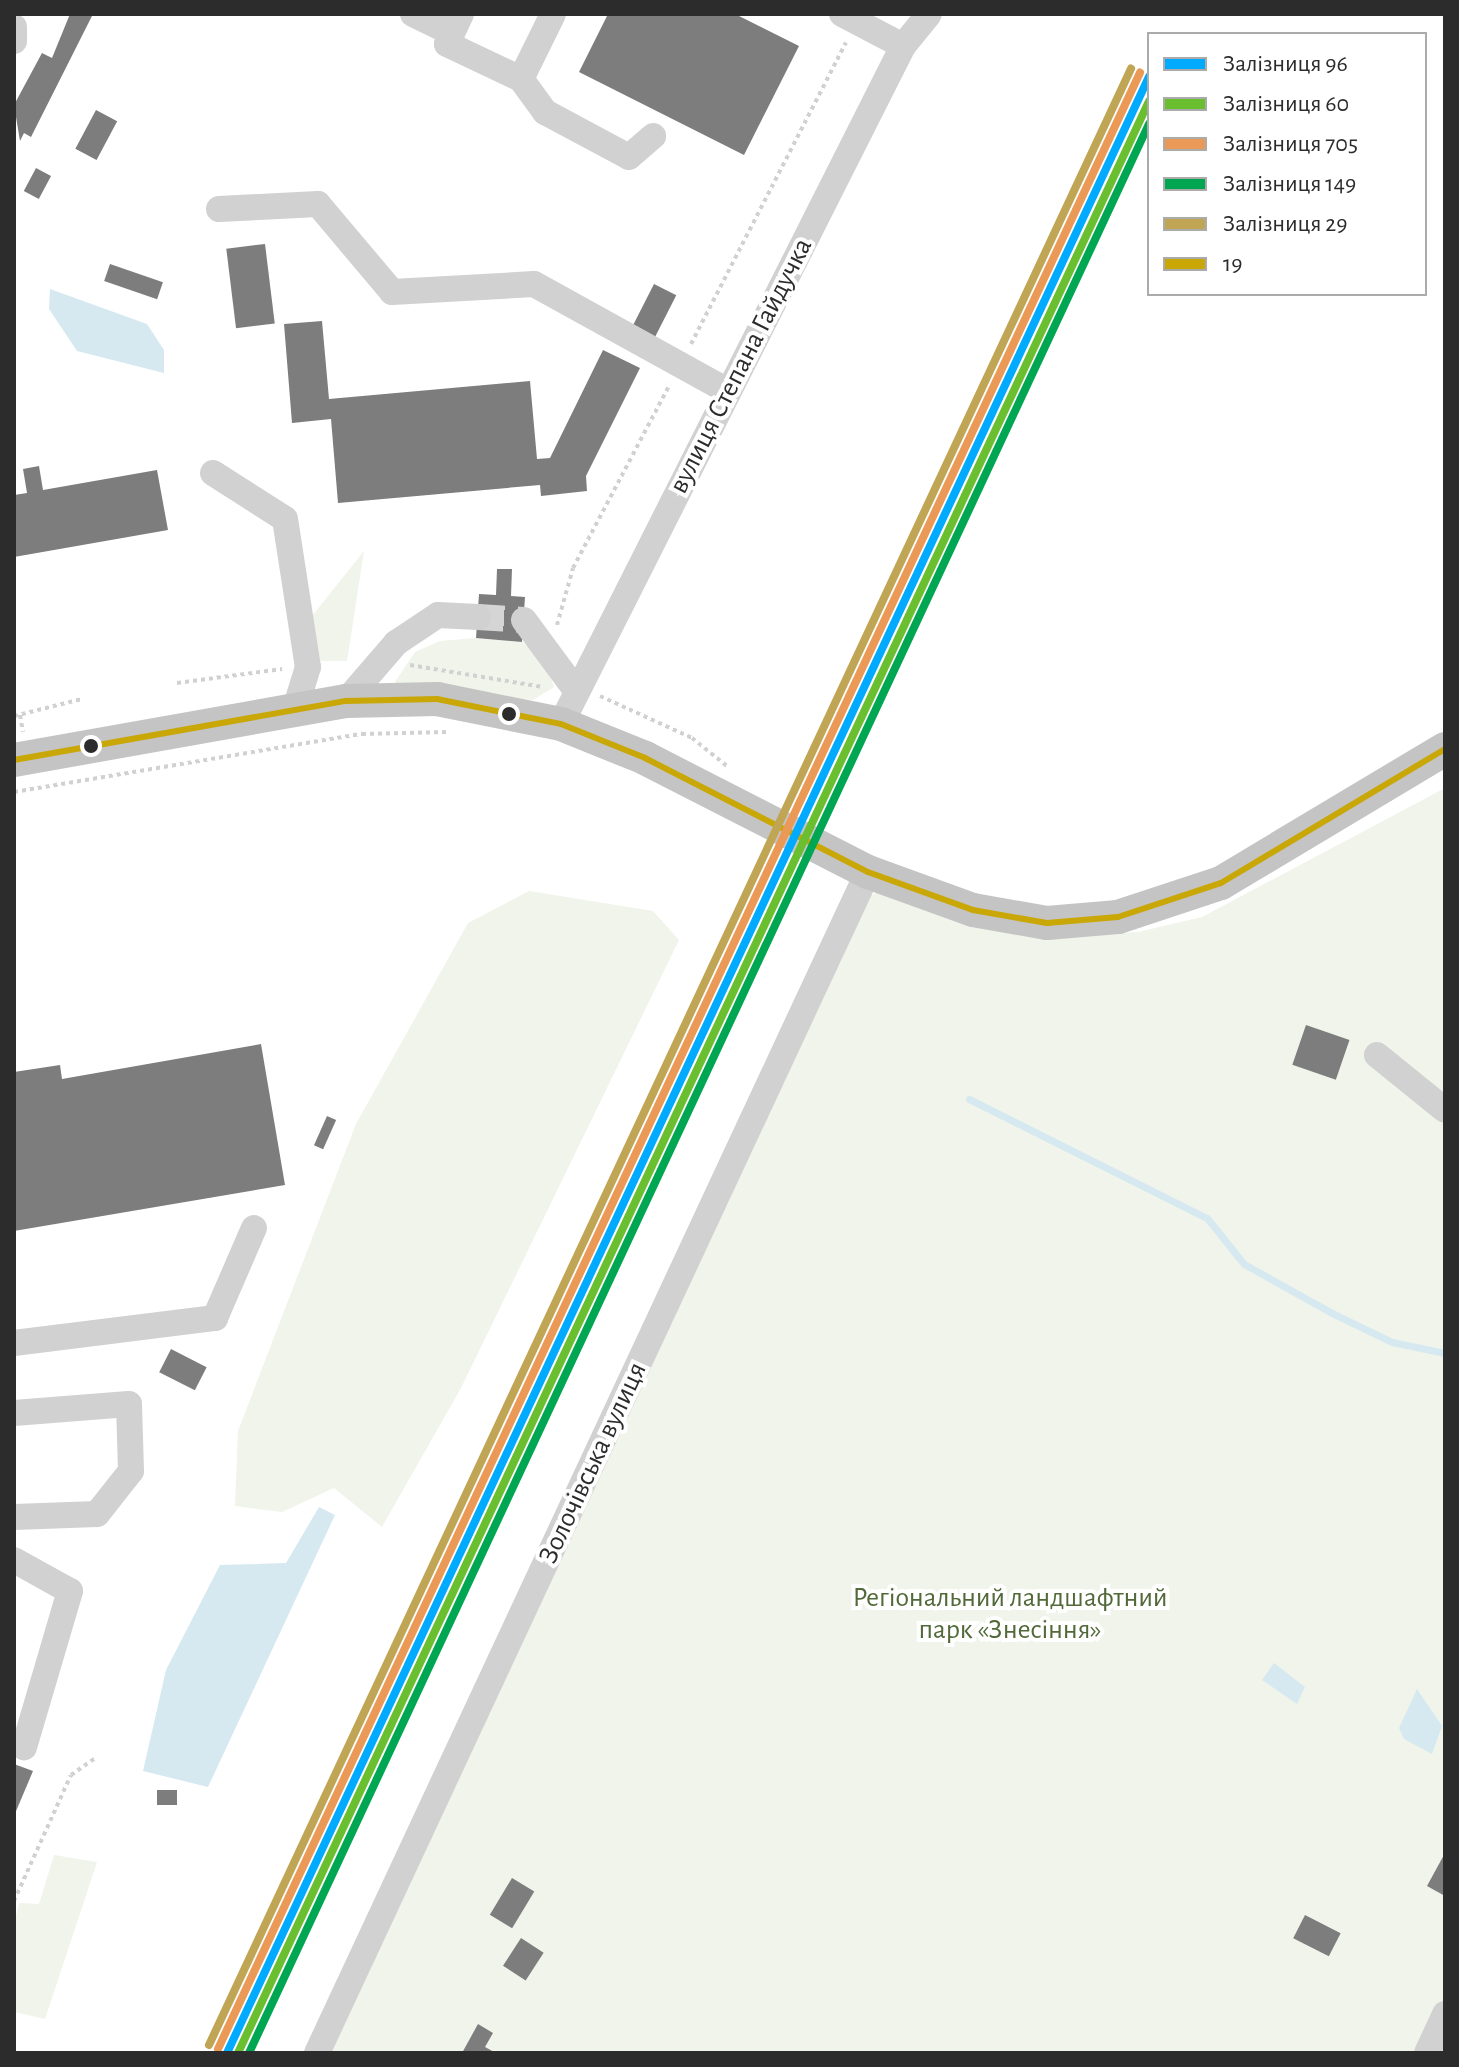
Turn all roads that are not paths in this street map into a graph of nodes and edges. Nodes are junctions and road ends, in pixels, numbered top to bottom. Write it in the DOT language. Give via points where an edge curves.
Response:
graph roads {
  1 [pos="413,14"];
  2 [pos="553,14"];
  3 [pos="929,14"];
  4 [pos="849,18"];
  5 [pos="456,24"];
  6 [pos="14,27"];
  7 [pos="14,41"];
  8 [pos="903,46"];
  9 [pos="521,79"];
  10 [pos="653,136"];
  11 [pos="219,209"];
  12 [pos="728,391"];
  13 [pos="213,473"];
  14 [pos="478,617"];
  15 [pos="524,620"];
  16 [pos="577,692"];
  17 [pos="346,701"];
  18 [pos="295,709"];
  19 [pos="561,724"];
  20 [pos="1445,749"];
  21 [pos="14,760"];
  22 [pos="868,872"];
  23 [pos="1377,1055"];
  24 [pos="1445,1110"];
  25 [pos="254,1228"];
  26 [pos="14,1343"];
  27 [pos="14,1413"];
  28 [pos="14,1517"];
  29 [pos="14,1560"];
  30 [pos="24,1747"];
  31 [pos="1445,2014"];
  32 [pos="317,2053"];
  33 [pos="1427,2053"];
  1 -- 5 [label="street"];
  2 -- 9 [label="street"];
  3 -- 8 [label="street, вулиця Степана Гайдучка"];
  4 -- 8 [label="street"];
  5 -- 9 [label="street" via="447,44"];
  6 -- 7 [label="street"];
  8 -- 12 [label="street, вулиця Степана Гайдучка"];
  9 -- 10 [label="street" via="545,112 629,157"];
  11 -- 12 [label="street" via="318,204 392,292 534,284"];
  12 -- 16 [label="street, вулиця Степана Гайдучка"];
  13 -- 18 [label="street" via="285,519 308,667"];
  14 -- 17 [label="street" via="438,615 396,643"];
  15 -- 16 [label="street"];
  16 -- 19 [label="street, вулиця Степана Гайдучка"];
  17 -- 18 [label="main road"];
  17 -- 19 [label="main road" via="437,699"];
  18 -- 21 [label="main road"];
  19 -- 22 [label="main road" via="645,758"];
  20 -- 22 [label="main road" via="1221,883 1118,917 1047,923 973,910"];
  22 -- 32 [label="street, Золочівська вулиця"];
  23 -- 24 [label="street"];
  25 -- 26 [label="street" via="215,1318"];
  27 -- 28 [label="street" via="129,1404 131,1471 97,1514"];
  29 -- 30 [label="street" via="70,1591"];
  31 -- 33 [label="street"];
}
